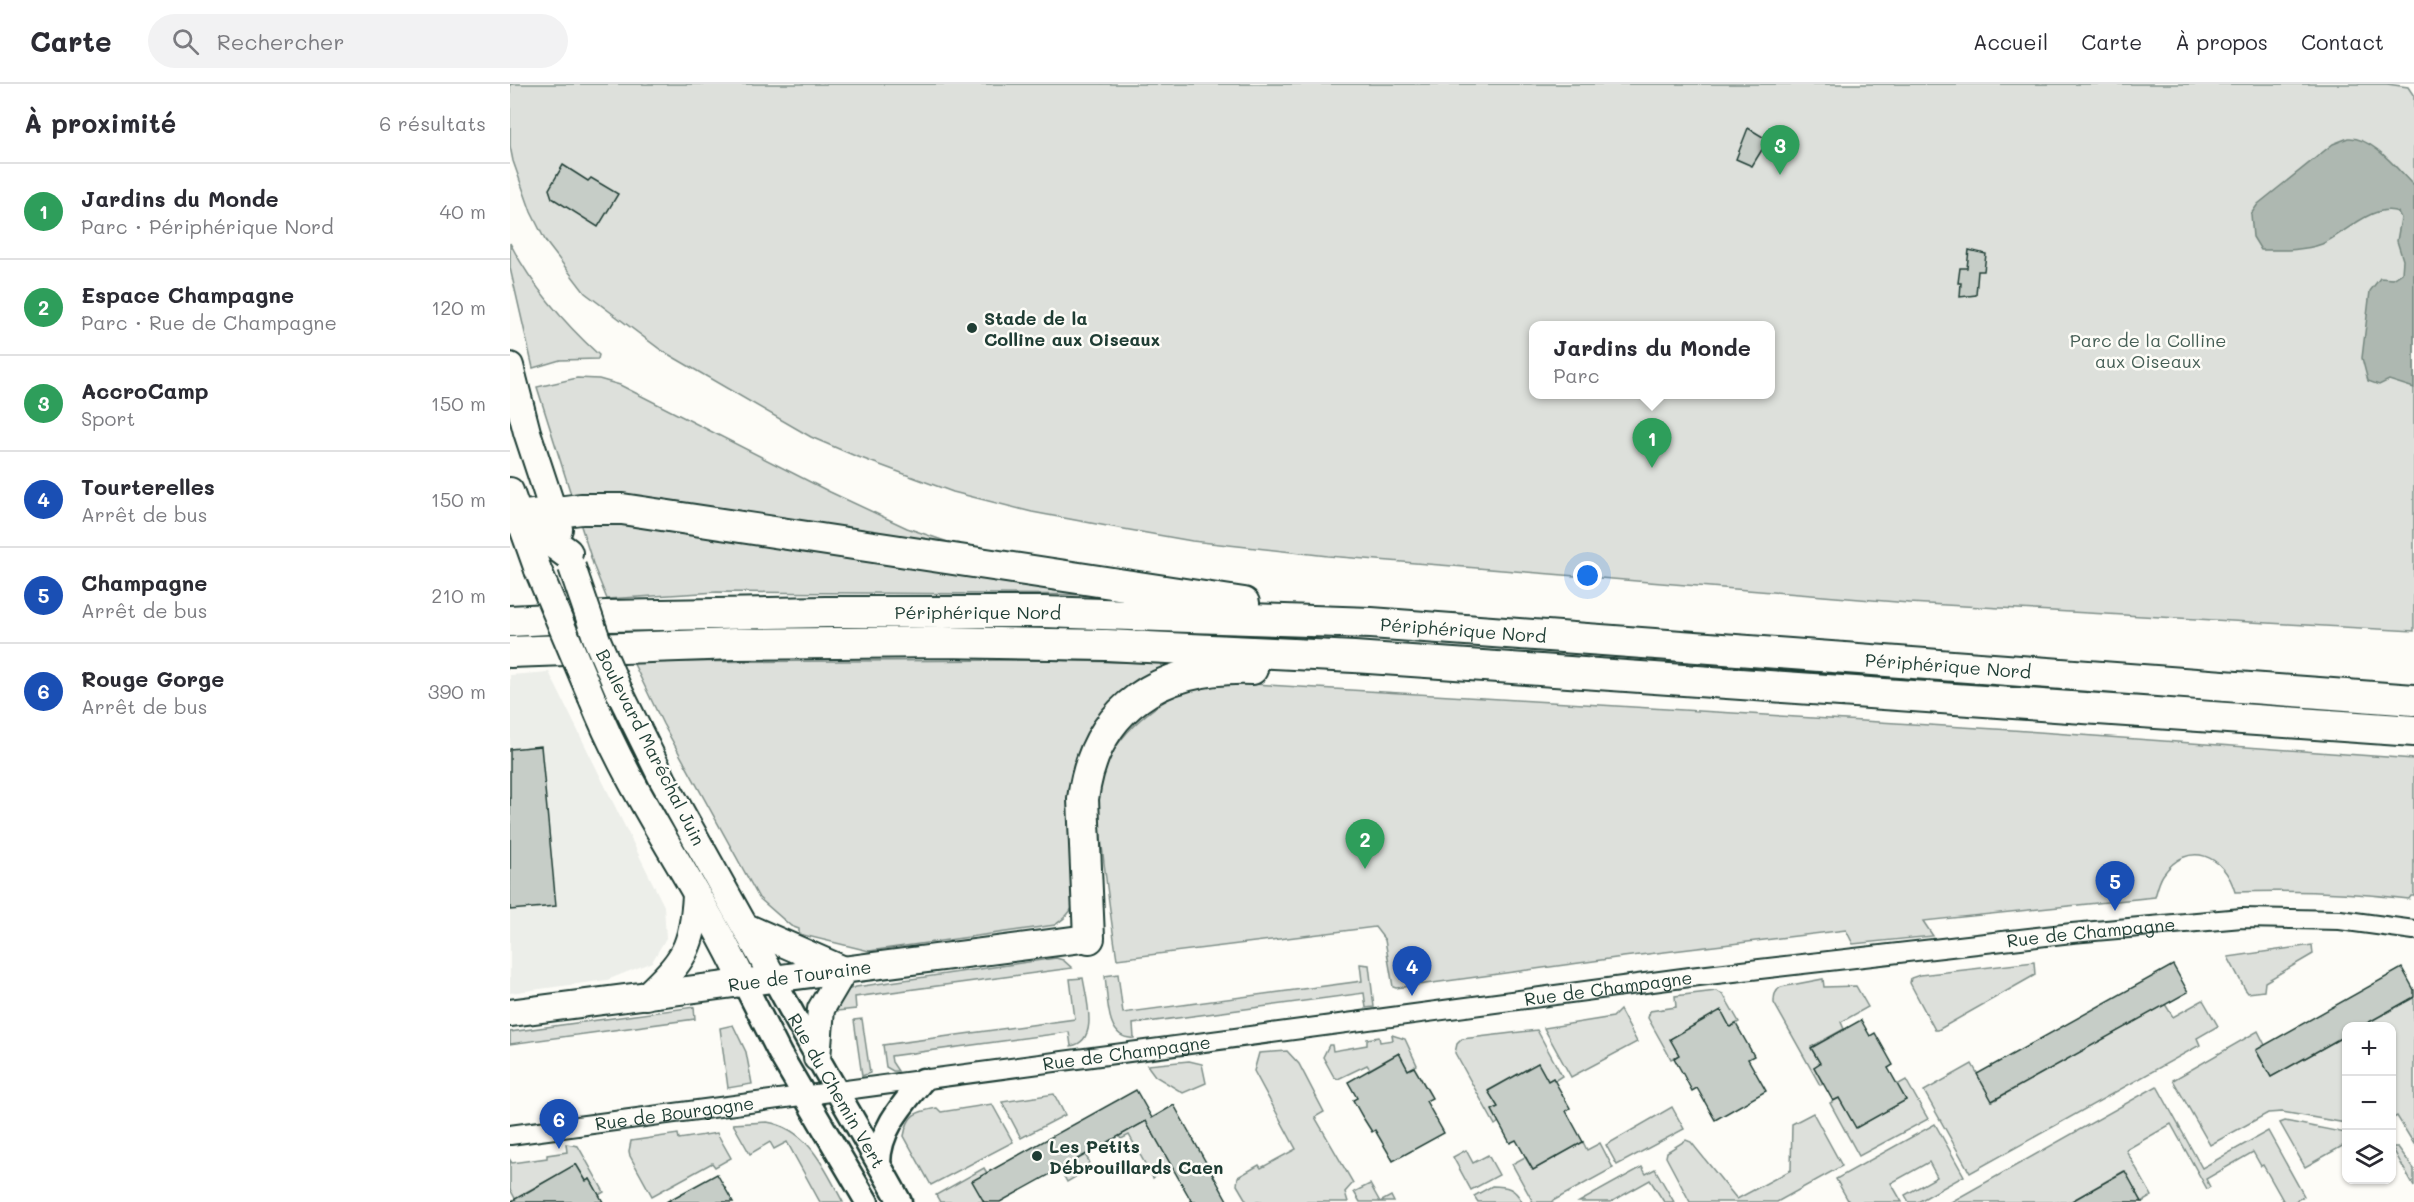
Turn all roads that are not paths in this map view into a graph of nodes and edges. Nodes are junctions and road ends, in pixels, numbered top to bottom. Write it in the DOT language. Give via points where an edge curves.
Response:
graph roads {
  1 [pos="510,366"];
  2 [pos="513,509"];
  3 [pos="553,513"];
  4 [pos="569,560"];
  5 [pos="510,621"];
  6 [pos="1371,623"];
  7 [pos="510,652"];
  8 [pos="1354,657"];
  9 [pos="2414,700"];
  10 [pos="2414,731"];
  11 [pos="696,895"];
  12 [pos="746,927"];
  13 [pos="2414,930"];
  14 [pos="1089,938"];
  15 [pos="844,970"];
  16 [pos="774,979"];
  17 [pos="744,983"];
  18 [pos="646,996"];
  19 [pos="510,1013"];
  20 [pos="817,1058"];
  21 [pos="923,1080"];
  22 [pos="835,1092"];
  23 [pos="805,1096"];
  24 [pos="510,1136"];
  25 [pos="879,1164"];
  26 [pos="867,1202"];
  27 [pos="900,1202"];
  1 -- 3 [label="main road, Boulevard Maréchal Juin"];
  2 -- 3 [label="highway"];
  2 -- 4 [label="highway"];
  2 -- 11 [label="main road, Boulevard Maréchal Juin, bridge" via="632,785"];
  3 -- 4 [label="main road, Boulevard Maréchal Juin"];
  3 -- 6 [label="highway" via="622,509"];
  4 -- 12 [label="main road, Boulevard Maréchal Juin, bridge" via="619,691 663,780"];
  5 -- 6 [label="highway, Périphérique Nord" via="606,616 1043,612"];
  6 -- 9 [label="highway, Périphérique Nord"];
  7 -- 8 [label="highway, Périphérique Nord" via="943,642"];
  8 -- 10 [label="highway, Périphérique Nord"];
  8 -- 14 [label="highway" via="1309,671 1201,672 1149,690 1115,718 1093,754 1083,799"];
  11 -- 17 [label="main road, Boulevard Maréchal Juin"];
  11 -- 18 [label="main road" via="688,948"];
  12 -- 15 [label="main road"];
  12 -- 16 [label="main road, Boulevard Maréchal Juin"];
  13 -- 21 [label="street, Rue de Champagne" via="2340,920 2242,918 2092,931 1690,977"];
  14 -- 15 [label="main road, Rue de Touraine"];
  15 -- 16 [label="main road, Rue de Touraine"];
  15 -- 20 [label="main road" via="821,1009"];
  16 -- 17 [label="main road, Rue de Touraine"];
  16 -- 20 [label="street, Rue du Chemin Vert"];
  17 -- 18 [label="main road, Rue de Touraine"];
  17 -- 23 [label="street, Rue du Chemin Vert"];
  18 -- 19 [label="main road, Rue de Touraine"];
  20 -- 22 [label="street, Rue du Chemin Vert"];
  21 -- 22 [label="street, Rue de Champagne"];
  21 -- 25 [label="street" via="890,1123 879,1151"];
  22 -- 23 [label="street, Rue de Champagne"];
  22 -- 25 [label="street, Rue du Chemin Vert"];
  23 -- 24 [label="street, Rue de Bourgogne"];
  23 -- 26 [label="street, Rue du Chemin Vert"];
  25 -- 27 [label="street, Rue du Chemin Vert"];
}
